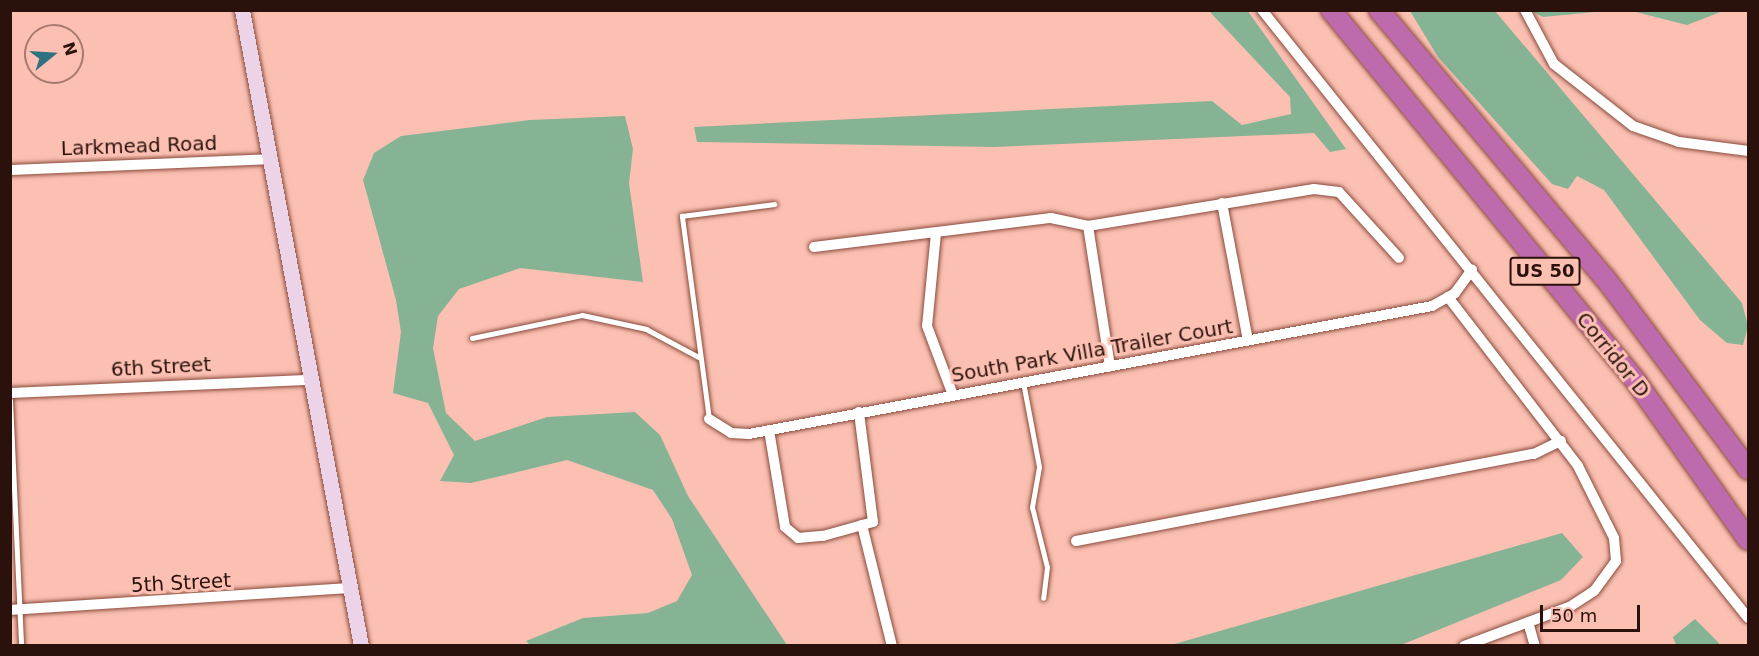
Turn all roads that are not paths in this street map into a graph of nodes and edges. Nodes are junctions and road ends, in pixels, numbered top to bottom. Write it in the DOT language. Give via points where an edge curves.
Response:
graph roads {
  1 [pos="242,10"];
  2 [pos="1262,10"];
  3 [pos="1331,10"];
  4 [pos="1379,10"];
  5 [pos="1525,10"];
  6 [pos="1749,151"];
  7 [pos="268,159"];
  8 [pos="10,170"];
  9 [pos="1222,203"];
  10 [pos="774,204"];
  11 [pos="1088,226"];
  12 [pos="936,233"];
  13 [pos="814,247"];
  14 [pos="1399,258"];
  15 [pos="1472,270"];
  16 [pos="1448,297"];
  17 [pos="472,338"];
  18 [pos="1248,340"];
  19 [pos="700,358"];
  20 [pos="1110,366"];
  21 [pos="312,380"];
  22 [pos="1023,382"];
  23 [pos="10,393"];
  24 [pos="953,395"];
  25 [pos="10,400"];
  26 [pos="858,412"];
  27 [pos="709,419"];
  28 [pos="769,430"];
  29 [pos="1561,441"];
  30 [pos="1749,469"];
  31 [pos="862,525"];
  32 [pos="1749,540"];
  33 [pos="1076,541"];
  34 [pos="352,588"];
  35 [pos="1043,598"];
  36 [pos="16,609"];
  37 [pos="1749,618"];
  38 [pos="1528,622"];
  39 [pos="21,645"];
  40 [pos="361,645"];
  41 [pos="892,645"];
  42 [pos="1464,645"];
  43 [pos="1535,645"];
  1 -- 7 [label="main road"];
  2 -- 15 [label="street"];
  3 -- 32 [label="highway, Corridor D / US 50" via="1637,383"];
  4 -- 30 [label="highway, Corridor D / US 50" via="1605,278"];
  5 -- 6 [label="street" via="1554,64 1632,126 1690,144"];
  7 -- 8 [label="street, Larkmead Road"];
  7 -- 21 [label="main road"];
  9 -- 11 [label="street"];
  9 -- 14 [label="street" via="1314,189 1339,192"];
  9 -- 18 [label="street"];
  10 -- 19 [label="lane" via="682,216"];
  11 -- 12 [label="street" via="1051,218"];
  11 -- 20 [label="street"];
  12 -- 13 [label="street"];
  12 -- 24 [label="street" via="927,326"];
  15 -- 16 [label="street, South Park Villa Trailer Court"];
  15 -- 37 [label="street"];
  16 -- 18 [label="street, South Park Villa Trailer Court" via="1432,306"];
  16 -- 29 [label="street"];
  17 -- 19 [label="lane" via="582,315 646,329"];
  18 -- 20 [label="street, South Park Villa Trailer Court"];
  19 -- 27 [label="lane"];
  20 -- 22 [label="street, South Park Villa Trailer Court"];
  21 -- 23 [label="street, 6th Street"];
  21 -- 34 [label="main road"];
  22 -- 24 [label="street, South Park Villa Trailer Court"];
  22 -- 35 [label="lane" via="1039,467 1032,507 1047,567"];
  24 -- 26 [label="street, South Park Villa Trailer Court"];
  25 -- 36 [label="lane"];
  26 -- 28 [label="street, South Park Villa Trailer Court"];
  26 -- 31 [label="street" via="873,522"];
  27 -- 28 [label="street, South Park Villa Trailer Court" via="731,433"];
  28 -- 31 [label="street" via="791,536 823,536"];
  29 -- 33 [label="street" via="1534,454"];
  29 -- 38 [label="street" via="1614,538 1616,561 1594,591"];
  31 -- 41 [label="street"];
  34 -- 36 [label="street, 5th Street"];
  34 -- 40 [label="main road"];
  36 -- 39 [label="lane"];
  38 -- 42 [label="street"];
  38 -- 43 [label="street"];
}
